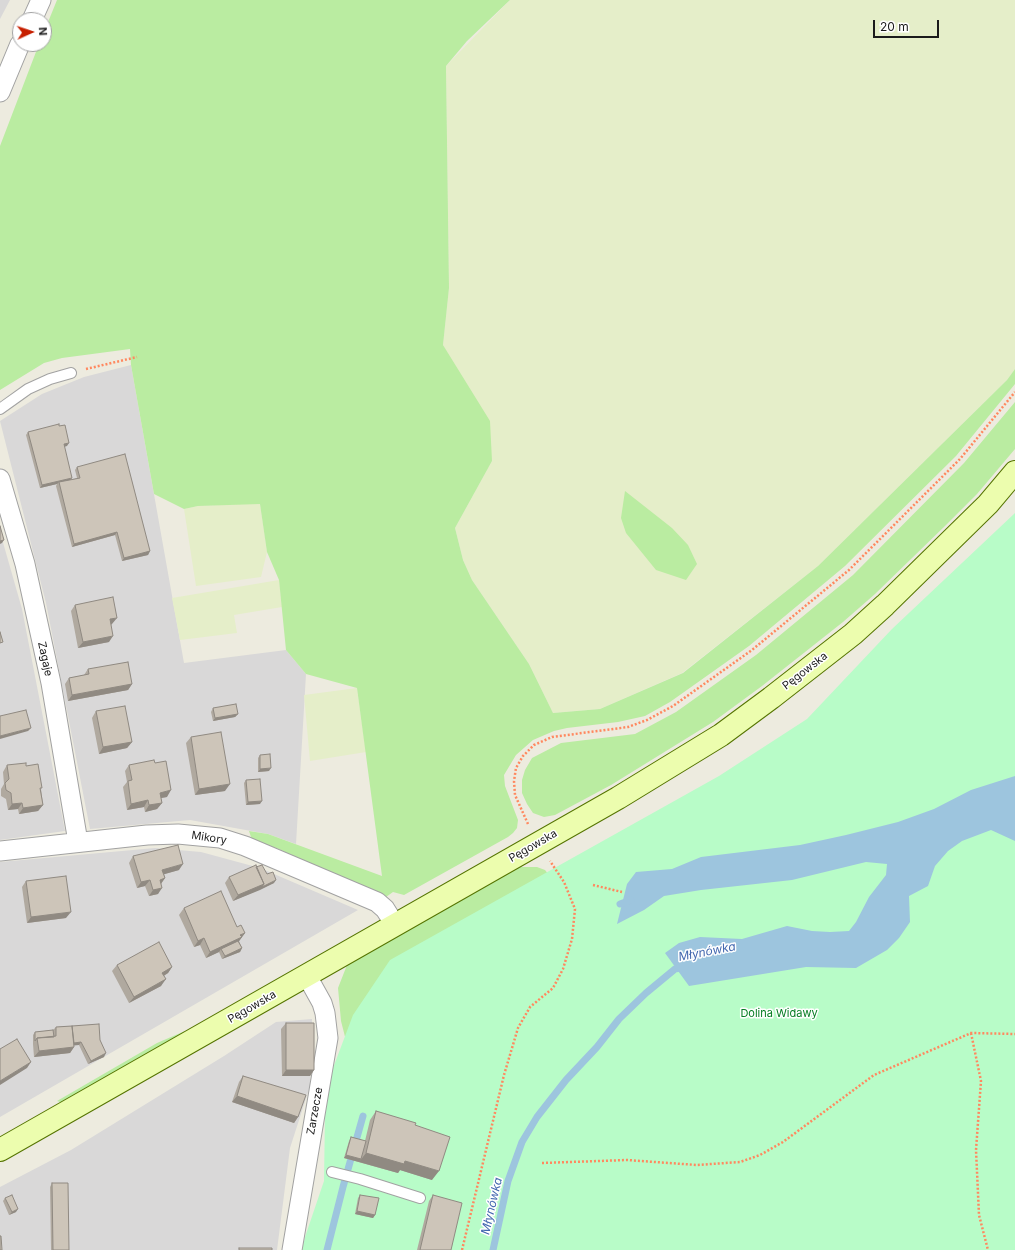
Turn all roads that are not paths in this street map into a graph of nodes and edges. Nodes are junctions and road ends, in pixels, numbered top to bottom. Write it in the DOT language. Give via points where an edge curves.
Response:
graph roads {
  1 [pos="41,0"];
  2 [pos="36,12"];
  3 [pos="17,52"];
  4 [pos="0,92"];
  5 [pos="71,373"];
  6 [pos="0,409"];
  7 [pos="1015,472"];
  8 [pos="0,479"];
  9 [pos="78,842"];
  10 [pos="0,851"];
  11 [pos="395,925"];
  12 [pos="307,976"];
  13 [pos="0,1150"];
  14 [pos="332,1172"];
  15 [pos="420,1198"];
  16 [pos="292,1250"];
  1 -- 2 [label="street"];
  3 -- 4 [label="street"];
  5 -- 6 [label="lane" via="50,379 28,390"];
  7 -- 11 [label="main road, Pęgowska" via="978,514 885,605 853,634 771,698 720,735 618,798 534,835"];
  8 -- 9 [label="street, Zagaje" via="25,564 51,683"];
  9 -- 10 [label="street, Mikory"];
  9 -- 11 [label="street, Mikory" via="178,834 220,838 245,846 377,902"];
  11 -- 12 [label="main road, Pęgowska"];
  12 -- 13 [label="main road, Pęgowska"];
  12 -- 16 [label="street, Zarzecze" via="323,1008 328,1038"];
  14 -- 15 [label="lane"];
}
